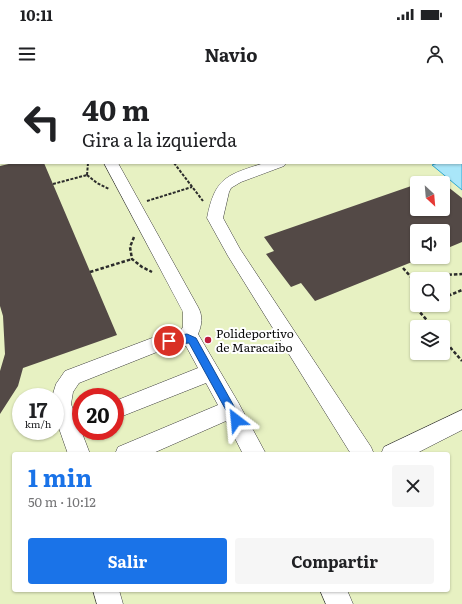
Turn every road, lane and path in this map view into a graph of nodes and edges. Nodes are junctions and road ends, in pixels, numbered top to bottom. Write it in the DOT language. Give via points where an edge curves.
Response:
graph roads {
  1 [pos="88,164"];
  2 [pos="112,164"];
  3 [pos="175,164"];
  4 [pos="276,164"];
  5 [pos="53,184"];
  6 [pos="192,187"];
  7 [pos="134,204"];
  8 [pos="215,218"];
  9 [pos="132,259"];
  10 [pos="403,268"];
  11 [pos="90,272"];
  12 [pos="462,274"];
  13 [pos="462,290"];
  14 [pos="450,295"];
  15 [pos="420,312"];
  16 [pos="427,320"];
  17 [pos="187,338"];
  18 [pos="450,347"];
  19 [pos="462,361"];
  20 [pos="210,372"];
  21 [pos="124,406"];
  22 [pos="231,409"];
  23 [pos="72,420"];
  24 [pos="462,420"];
  25 [pos="77,440"];
  26 [pos="79,452"];
  27 [pos="131,452"];
  28 [pos="252,452"];
  29 [pos="361,452"];
  30 [pos="396,452"];
  31 [pos="107,592"];
  32 [pos="333,592"];
  33 [pos="110,604"];
  34 [pos="340,604"];
  1 -- 5 [label="path" via="87,175"];
  2 -- 7 [label="lane"];
  3 -- 6 [label="path"];
  4 -- 8 [label="lane" via="227,185 220,196"];
  6 -- 7 [label="path"];
  6 -- 8 [label="path"];
  7 -- 17 [label="lane" via="192,312 192,327"];
  8 -- 29 [label="lane"];
  9 -- 11 [label="path"];
  10 -- 12 [label="path" via="411,277"];
  13 -- 14 [label="path"];
  15 -- 16 [label="path"];
  17 -- 20 [label="lane" via="193,340"];
  17 -- 23 [label="lane" via="159,343 72,377 63,390 61,404"];
  18 -- 19 [label="path"];
  20 -- 21 [label="lane"];
  20 -- 22 [label="lane"];
  22 -- 27 [label="lane"];
  22 -- 28 [label="lane"];
  24 -- 30 [label="lane"];
  25 -- 26 [label="lane"];
  31 -- 33 [label="lane"];
  32 -- 34 [label="lane"];
}
